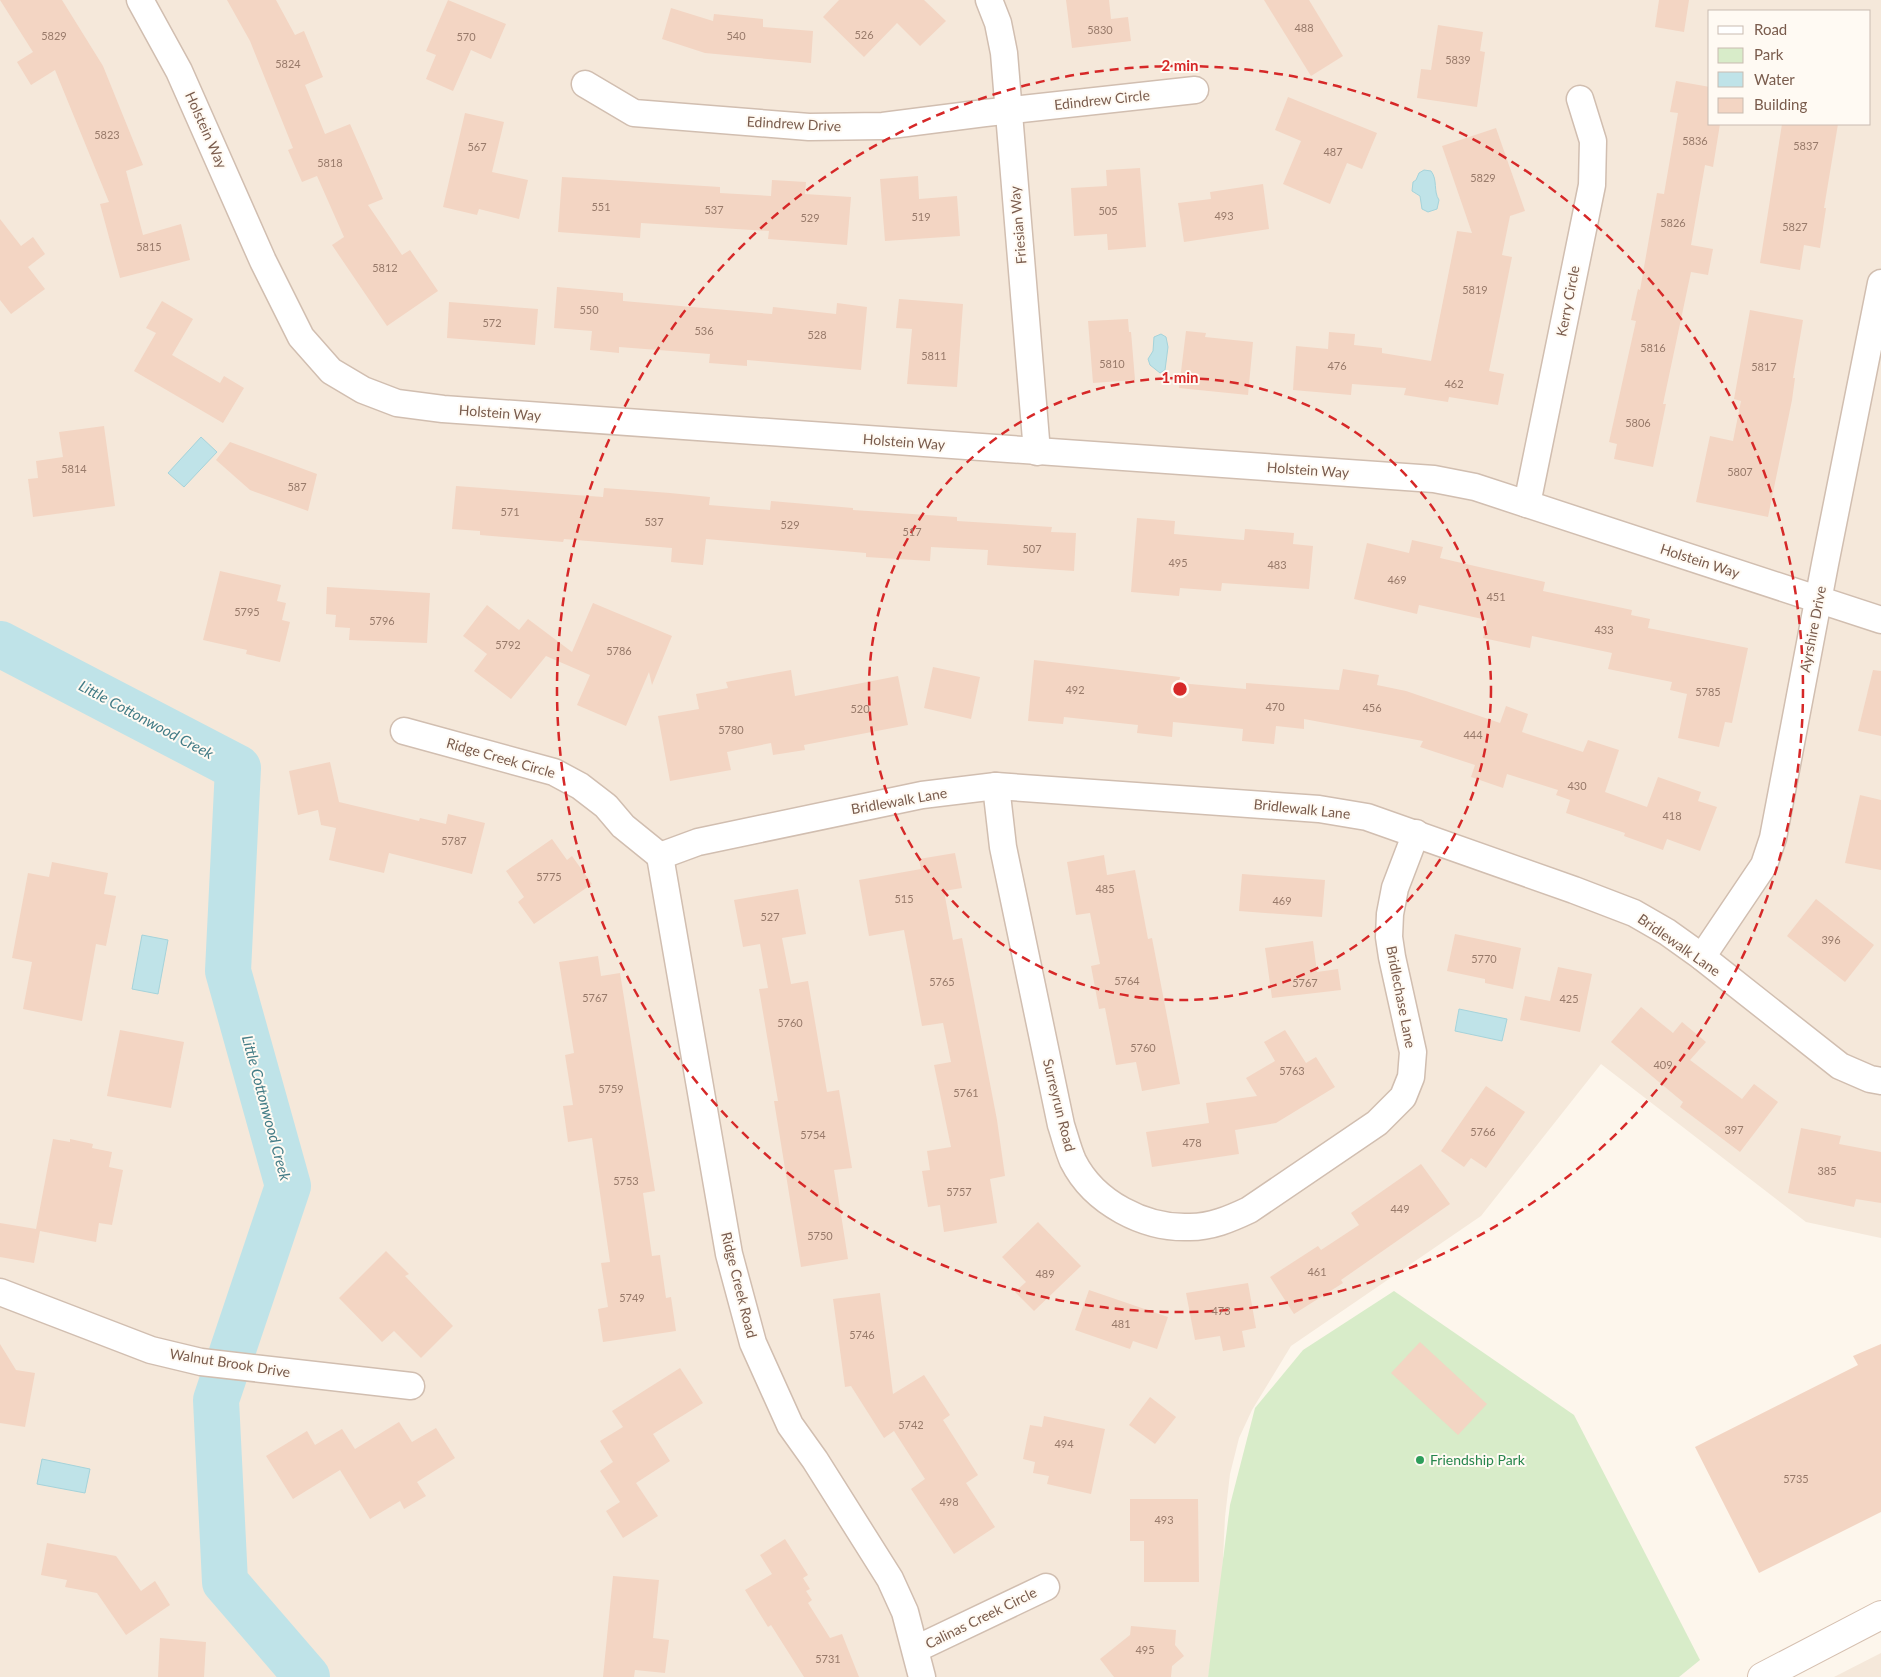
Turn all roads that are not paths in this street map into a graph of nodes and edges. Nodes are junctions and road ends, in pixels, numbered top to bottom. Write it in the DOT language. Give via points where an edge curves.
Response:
graph roads {
  1 [pos="140,0"];
  2 [pos="989,0"];
  3 [pos="586,84"];
  4 [pos="1195,90"];
  5 [pos="1580,99"];
  6 [pos="1009,110"];
  7 [pos="1881,282"];
  8 [pos="1037,452"];
  9 [pos="1527,504"];
  10 [pos="1819,600"];
  11 [pos="1881,620"];
  12 [pos="404,732"];
  13 [pos="996,786"];
  14 [pos="1416,833"];
  15 [pos="660,856"];
  16 [pos="1702,957"];
  17 [pos="1881,1081"];
  18 [pos="1377,1123"];
  19 [pos="0,1292"];
  20 [pos="411,1386"];
  21 [pos="1046,1587"];
  22 [pos="1881,1615"];
  23 [pos="916,1649"];
  24 [pos="922,1677"];
  25 [pos="1762,1677"];
  1 -- 8 [label="street, Holstein Way" via="179,71 263,260 302,337 330,370 363,390 397,403 443,409"];
  2 -- 6 [label="street, Friesian Way" via="998,23 1004,54"];
  3 -- 6 [label="street, Edindrew Drive" via="634,113 809,127 883,126"];
  4 -- 6 [label="street, Edindrew Circle"];
  5 -- 9 [label="street, Kerry Circle" via="1593,141 1592,185"];
  6 -- 8 [label="street, Friesian Way"];
  7 -- 10 [label="street, Ayrshire Drive"];
  8 -- 9 [label="street, Holstein Way" via="1434,479 1475,487"];
  9 -- 10 [label="street, Holstein Way"];
  10 -- 11 [label="street, Holstein Way"];
  10 -- 16 [label="street, Ayrshire Drive" via="1768,856"];
  12 -- 15 [label="street, Ridge Creek Circle" via="554,772 580,786 606,806 623,826"];
  13 -- 14 [label="street, Bridlewalk Lane" via="1320,809 1367,817"];
  13 -- 15 [label="street, Bridlewalk Lane" via="922,796 698,842"];
  13 -- 18 [label="street, Surreyrun Road" via="1003,847 1061,1125 1073,1161 1089,1184 1108,1202 1132,1216 1160,1225 1191,1228 1225,1221 1248,1210"];
  14 -- 16 [label="street, Bridlewalk Lane" via="1634,913"];
  14 -- 18 [label="street, Bridlechase Lane" via="1395,888 1389,938 1413,1052 1411,1077 1404,1097"];
  15 -- 23 [label="street, Ridge Creek Road" via="729,1254 753,1343 790,1425 890,1579 905,1612"];
  16 -- 17 [label="street, Bridlewalk Lane" via="1840,1066"];
  19 -- 20 [label="street, Walnut Brook Drive" via="151,1350 201,1362"];
  21 -- 23 [label="street, Calinas Creek Circle"];
  22 -- 25 [label="street"];
  23 -- 24 [label="street, Ridge Creek Road"];
}
